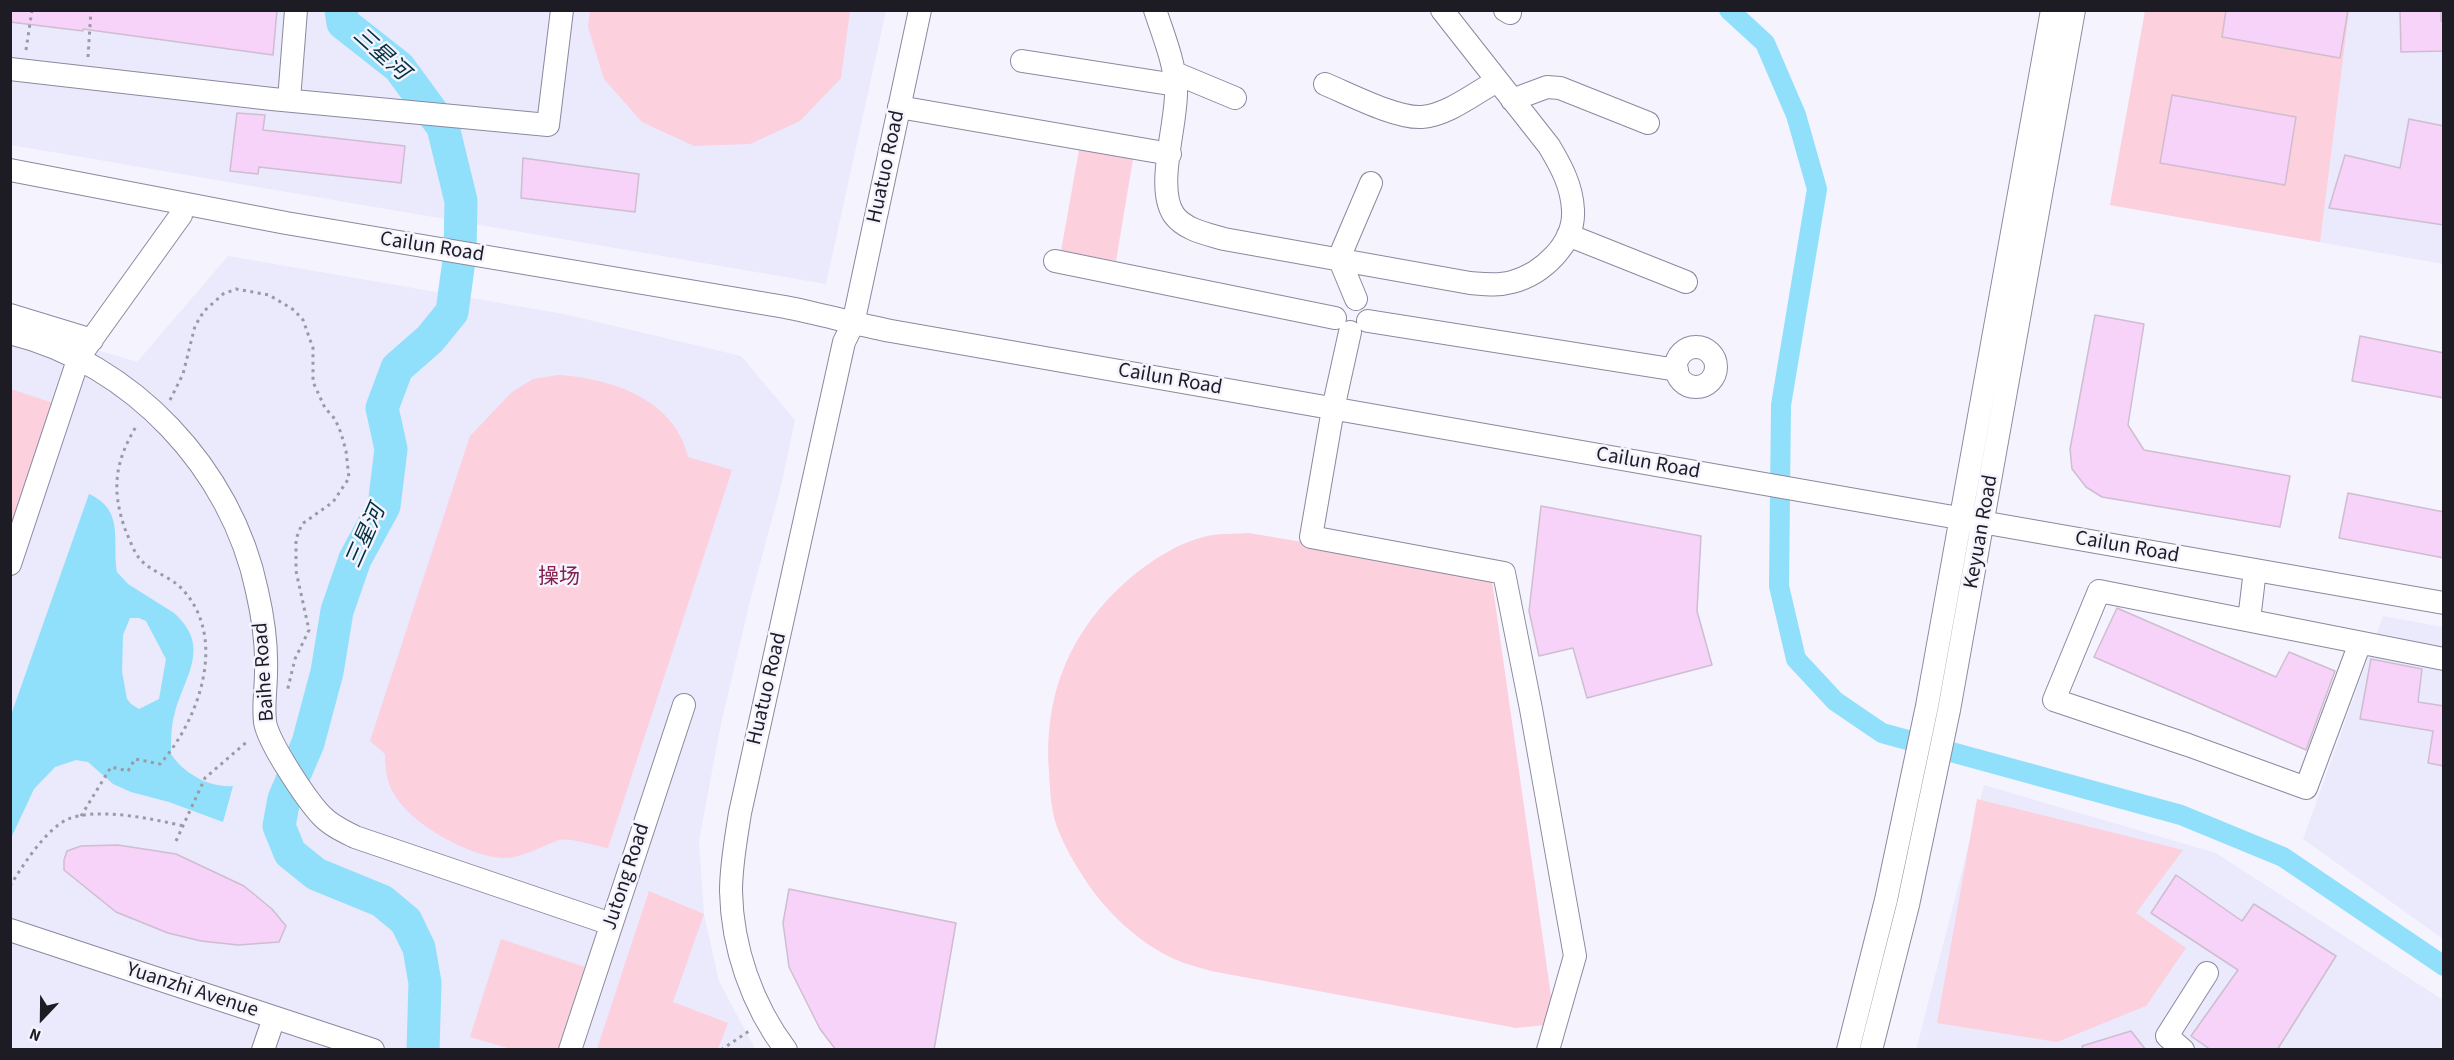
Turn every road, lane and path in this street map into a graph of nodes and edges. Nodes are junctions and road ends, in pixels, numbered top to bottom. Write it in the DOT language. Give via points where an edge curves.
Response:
graph roads {
  1 [pos="32,10"];
  2 [pos="91,10"];
  3 [pos="296,10"];
  4 [pos="562,10"];
  5 [pos="920,10"];
  6 [pos="1155,10"];
  7 [pos="1442,10"];
  8 [pos="2052,10"];
  9 [pos="2074,10"];
  10 [pos="1022,61"];
  11 [pos="17,69"];
  12 [pos="86,77"];
  13 [pos="1175,79"];
  14 [pos="1497,81"];
  15 [pos="1325,84"];
  16 [pos="1235,98"];
  17 [pos="289,100"];
  18 [pos="1512,100"];
  19 [pos="899,107"];
  20 [pos="1648,123"];
  21 [pos="1170,154"];
  22 [pos="10,170"];
  23 [pos="1371,183"];
  24 [pos="10,185"];
  25 [pos="181,215"];
  26 [pos="1568,235"];
  27 [pos="424,251"];
  28 [pos="1339,258"];
  29 [pos="1055,261"];
  30 [pos="1686,282"];
  31 [pos="10,315"];
  32 [pos="854,324"];
  33 [pos="1351,324"];
  34 [pos="10,333"];
  35 [pos="86,348"];
  36 [pos="1677,370"];
  37 [pos="1333,409"];
  38 [pos="149,410"];
  39 [pos="1961,519"];
  40 [pos="1983,523"];
  41 [pos="10,564"];
  42 [pos="2255,570"];
  43 [pos="2444,603"];
  44 [pos="2249,620"];
  45 [pos="2360,643"];
  46 [pos="2444,659"];
  47 [pos="684,705"];
  48 [pos="1938,708"];
  49 [pos="265,715"];
  50 [pos="1920,799"];
  51 [pos="81,816"];
  52 [pos="184,826"];
  53 [pos="176,841"];
  54 [pos="10,886"];
  55 [pos="611,924"];
  56 [pos="10,930"];
  57 [pos="2207,973"];
  58 [pos="274,1018"];
  59 [pos="768,1022"];
  60 [pos="263,1050"];
  61 [pos="373,1050"];
  62 [pos="570,1050"];
  63 [pos="721,1050"];
  64 [pos="786,1050"];
  65 [pos="800,1050"];
  66 [pos="1548,1050"];
  67 [pos="1848,1050"];
  68 [pos="1871,1050"];
  69 [pos="2183,1050"];
  1 -- 11 [label="path"];
  2 -- 12 [label="path"];
  3 -- 17 [label="street"];
  4 -- 17 [label="street" via="548,125"];
  5 -- 19 [label="street, Huatuo Road"];
  6 -- 13 [label="street"];
  7 -- 14 [label="street"];
  8 -- 39 [label="street, Keyuan Road"];
  9 -- 40 [label="street, Keyuan Road"];
  10 -- 13 [label="street"];
  11 -- 12 [label="street"];
  12 -- 17 [label="street"];
  13 -- 16 [label="street"];
  13 -- 21 [label="street" via="1176,113"];
  14 -- 15 [label="street" via="1444,110 1422,117 1397,113"];
  14 -- 18 [label="street"];
  18 -- 20 [label="street" via="1547,87 1560,88"];
  18 -- 26 [label="street" via="1561,165 1573,211"];
  19 -- 21 [label="street"];
  19 -- 32 [label="street, Huatuo Road"];
  21 -- 28 [label="street" via="1168,203 1187,226 1224,238"];
  22 -- 27 [label="street, Cailun Road"];
  23 -- 28 [label="street"];
  24 -- 25 [label="street, Cailun Road"];
  25 -- 27 [label="street, Cailun Road"];
  25 -- 35 [label="street"];
  26 -- 28 [label="street" via="1548,262 1529,275 1492,285"];
  26 -- 30 [label="street"];
  27 -- 32 [label="street, Cailun Road" via="823,314"];
  28 -- 33 [label="street" via="1356,299 1365,305 1369,315"];
  29 -- 33 [label="street"];
  31 -- 35 [label="street"];
  32 -- 37 [label="street, Cailun Road"];
  32 -- 59 [label="street, Huatuo Road" via="844,342 733,859 731,891 740,955"];
  32 -- 65 [label="street, Huatuo Road" via="855,344 847,388 751,815 745,860 743,891 754,961 766,996"];
  33 -- 36 [label="street"];
  33 -- 37 [label="street"];
  34 -- 35 [label="street, Baihe Road"];
  35 -- 38 [label="street, Baihe Road" via="98,368"];
  35 -- 41 [label="street"];
  37 -- 39 [label="street, Cailun Road"];
  37 -- 66 [label="street" via="1311,537 1504,573 1575,957"];
  38 -- 49 [label="street, Baihe Road" via="174,432 213,479 245,546 264,634"];
  38 -- 49 [label="path" via="170,400 183,374 195,326 204,311 223,294 236,289 269,295 294,310 303,321 313,348 313,382 341,433 349,478 333,502 302,524 296,539 296,571 309,630 291,671 285,698"];
  38 -- 51 [label="path" via="128,440 119,462 118,506 139,559 183,589 200,613 205,665 200,693 173,749 160,764 135,759 128,771 111,767"];
  39 -- 40 [label="street, Cailun Road"];
  39 -- 48 [label="street, Keyuan Road"];
  40 -- 42 [label="street, Cailun Road"];
  40 -- 48 [label="street, Keyuan Road"];
  42 -- 43 [label="street, Cailun Road"];
  42 -- 44 [label="street"];
  44 -- 45 [label="street"];
  44 -- 45 [label="street" via="2099,591 2054,700 2306,788"];
  45 -- 46 [label="street"];
  47 -- 55 [label="street, Jutong Road"];
  48 -- 50 [label="street, Keyuan Road"];
  49 -- 52 [label="path" via="205,778"];
  49 -- 55 [label="street, Baihe Road" via="280,754 321,816 337,828"];
  50 -- 67 [label="street, Keyuan Road" via="1886,900"];
  50 -- 68 [label="street, Keyuan Road" via="1902,927"];
  51 -- 52 [label="path" via="107,814"];
  51 -- 54 [label="path" via="54,829"];
  52 -- 53 [label="path"];
  55 -- 62 [label="street, Jutong Road"];
  56 -- 58 [label="street, Yuanzhi Avenue"];
  57 -- 69 [label="street" via="2167,1036"];
  58 -- 60 [label="street"];
  58 -- 61 [label="street, Yuanzhi Avenue"];
  59 -- 63 [label="path"];
  59 -- 64 [label="street, Huatuo Road"];
}
